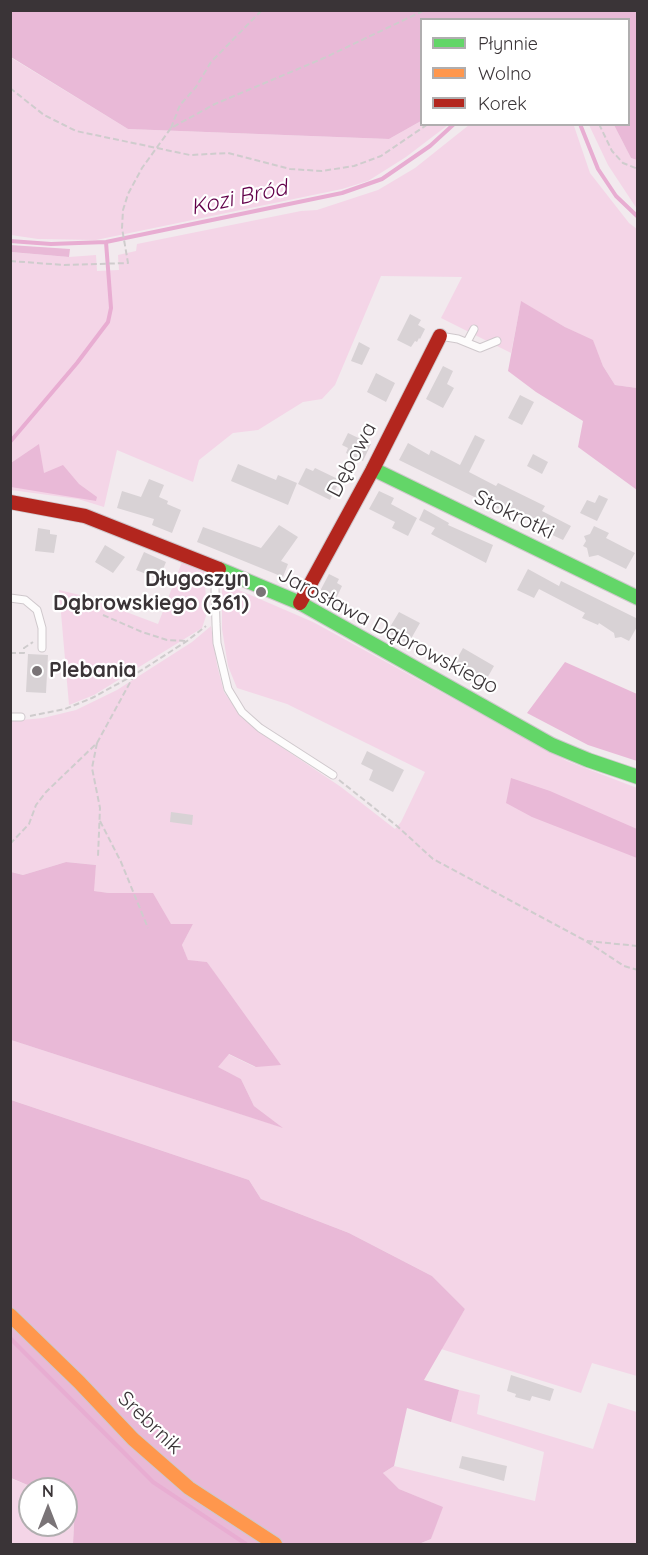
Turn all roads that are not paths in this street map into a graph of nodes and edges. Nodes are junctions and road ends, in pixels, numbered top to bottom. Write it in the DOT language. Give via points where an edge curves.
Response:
graph roads {
  1 [pos="474,329"];
  2 [pos="440,336"];
  3 [pos="497,341"];
  4 [pos="467,342"];
  5 [pos="373,469"];
  6 [pos="10,502"];
  7 [pos="222,570"];
  8 [pos="10,598"];
  9 [pos="638,598"];
  10 [pos="300,603"];
  11 [pos="42,648"];
  12 [pos="10,717"];
  13 [pos="21,717"];
  14 [pos="333,775"];
  15 [pos="638,777"];
  16 [pos="10,1315"];
  17 [pos="275,1545"];
  1 -- 4 [label="lane"];
  2 -- 4 [label="lane"];
  2 -- 5 [label="street, Dębowa"];
  3 -- 4 [label="lane" via="480,348"];
  5 -- 9 [label="street, Stokrotki"];
  5 -- 10 [label="street, Dębowa"];
  6 -- 7 [label="street, Jarosława Dąbrowskiego" via="85,516"];
  7 -- 10 [label="street, Jarosława Dąbrowskiego"];
  7 -- 14 [label="lane" via="216,579 216,624 228,689 242,712 260,728"];
  8 -- 11 [label="lane" via="25,600 37,610"];
  10 -- 15 [label="street, Jarosława Dąbrowskiego" via="552,745"];
  12 -- 13 [label="lane"];
  16 -- 17 [label="street, Srebrnik" via="159,1462 189,1488"];
}
